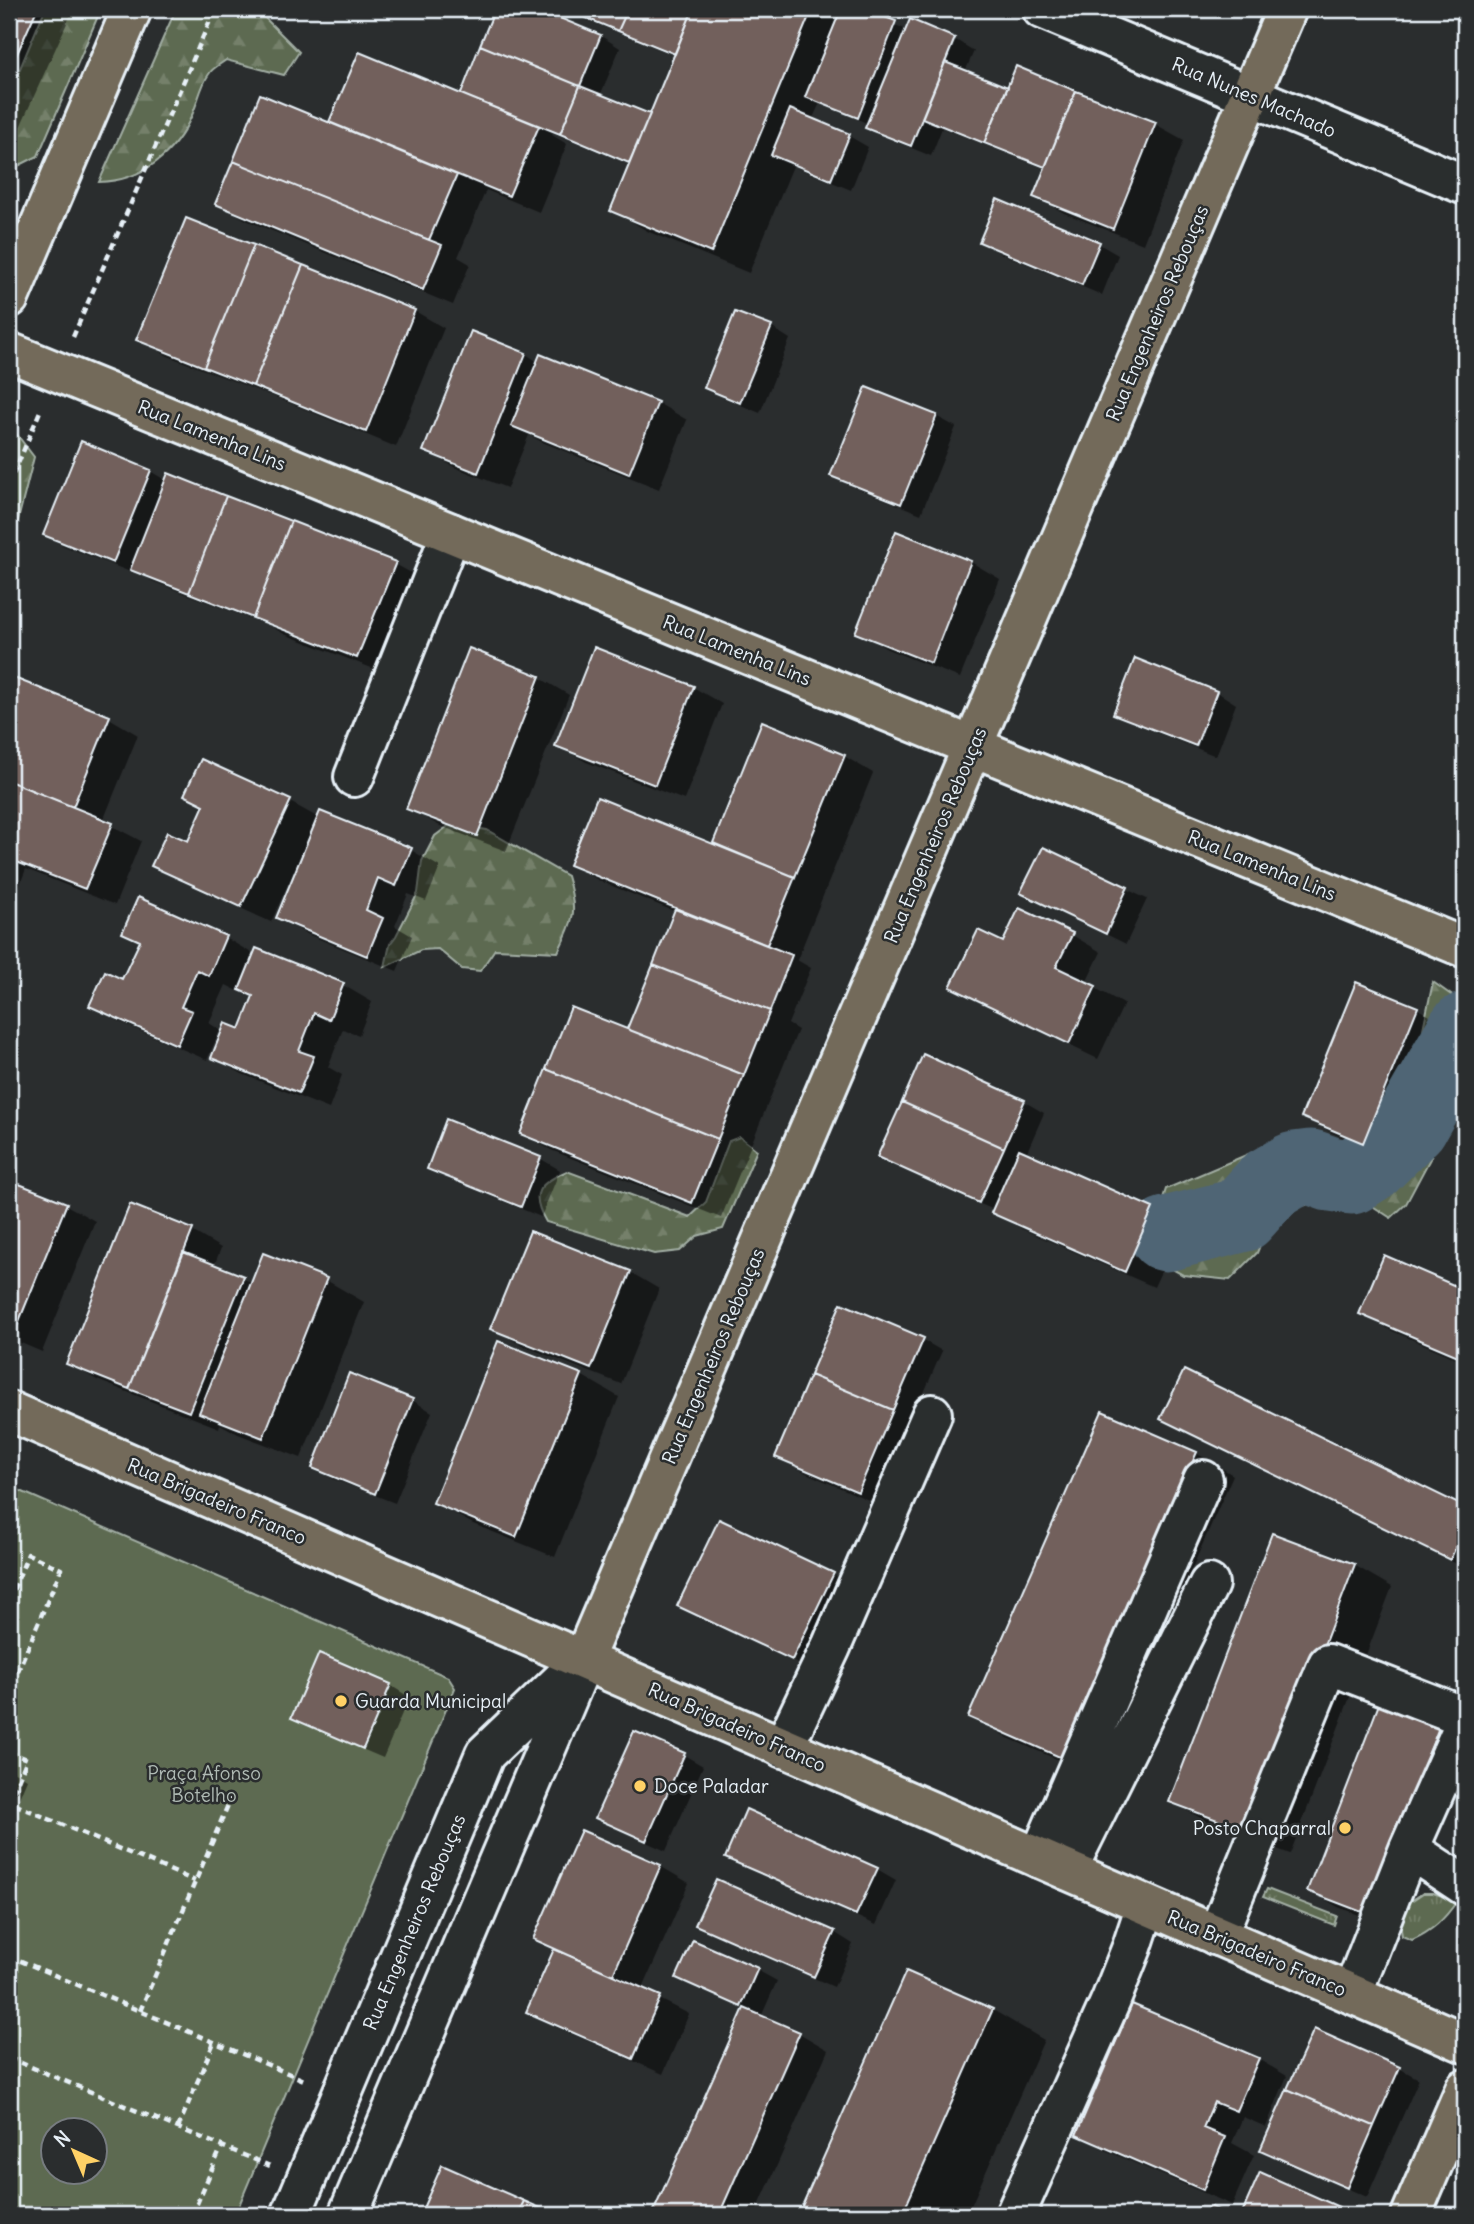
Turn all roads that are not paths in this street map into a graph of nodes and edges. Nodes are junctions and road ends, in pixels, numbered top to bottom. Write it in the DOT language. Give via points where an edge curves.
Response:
graph roads {
  1 [pos="132,9"];
  2 [pos="1042,9"];
  3 [pos="1287,9"];
  4 [pos="1250,95"];
  5 [pos="1465,185"];
  6 [pos="9,298"];
  7 [pos="9,352"];
  8 [pos="450,533"];
  9 [pos="972,747"];
  10 [pos="354,777"];
  11 [pos="1465,948"];
  12 [pos="9,1411"];
  13 [pos="932,1414"];
  14 [pos="1203,1480"];
  15 [pos="1209,1584"];
  16 [pos="583,1660"];
  17 [pos="1465,1717"];
  18 [pos="1465,1723"];
  19 [pos="783,1748"];
  20 [pos="1416,1854"];
  21 [pos="1053,1864"];
  22 [pos="1465,1886"];
  23 [pos="1146,1905"];
  24 [pos="1217,1936"];
  25 [pos="1352,1994"];
  26 [pos="1465,2043"];
  27 [pos="1465,2089"];
  28 [pos="291,2215"];
  29 [pos="348,2215"];
  30 [pos="1015,2215"];
  31 [pos="1411,2215"];
  1 -- 6 [label="main road"];
  2 -- 4 [label="street, Rua Nunes Machado"];
  3 -- 4 [label="main road, Rua Engenheiros Rebouças"];
  4 -- 5 [label="street, Rua Nunes Machado"];
  4 -- 9 [label="main road, Rua Engenheiros Rebouças"];
  7 -- 8 [label="main road, Rua Lamenha Lins"];
  8 -- 9 [label="main road, Rua Lamenha Lins"];
  8 -- 10 [label="street"];
  9 -- 11 [label="main road, Rua Lamenha Lins"];
  9 -- 16 [label="main road, Rua Engenheiros Rebouças"];
  12 -- 16 [label="main road, Rua Brigadeiro Franco"];
  13 -- 19 [label="street"];
  14 -- 21 [label="street"];
  15 -- 21 [label="street"];
  16 -- 19 [label="main road, Rua Brigadeiro Franco"];
  16 -- 28 [label="street, Rua Engenheiros Rebouças" via="485,1754"];
  16 -- 29 [label="street, Rua Engenheiros Rebouças"];
  17 -- 24 [label="street" via="1328,1664"];
  18 -- 20 [label="street"];
  19 -- 21 [label="main road, Rua Brigadeiro Franco"];
  20 -- 22 [label="street"];
  20 -- 25 [label="street"];
  21 -- 23 [label="main road, Rua Brigadeiro Franco"];
  23 -- 24 [label="main road, Rua Brigadeiro Franco"];
  23 -- 30 [label="street" via="1111,2000"];
  24 -- 25 [label="main road, Rua Brigadeiro Franco"];
  25 -- 26 [label="main road, Rua Brigadeiro Franco"];
  27 -- 31 [label="main road"];
}
